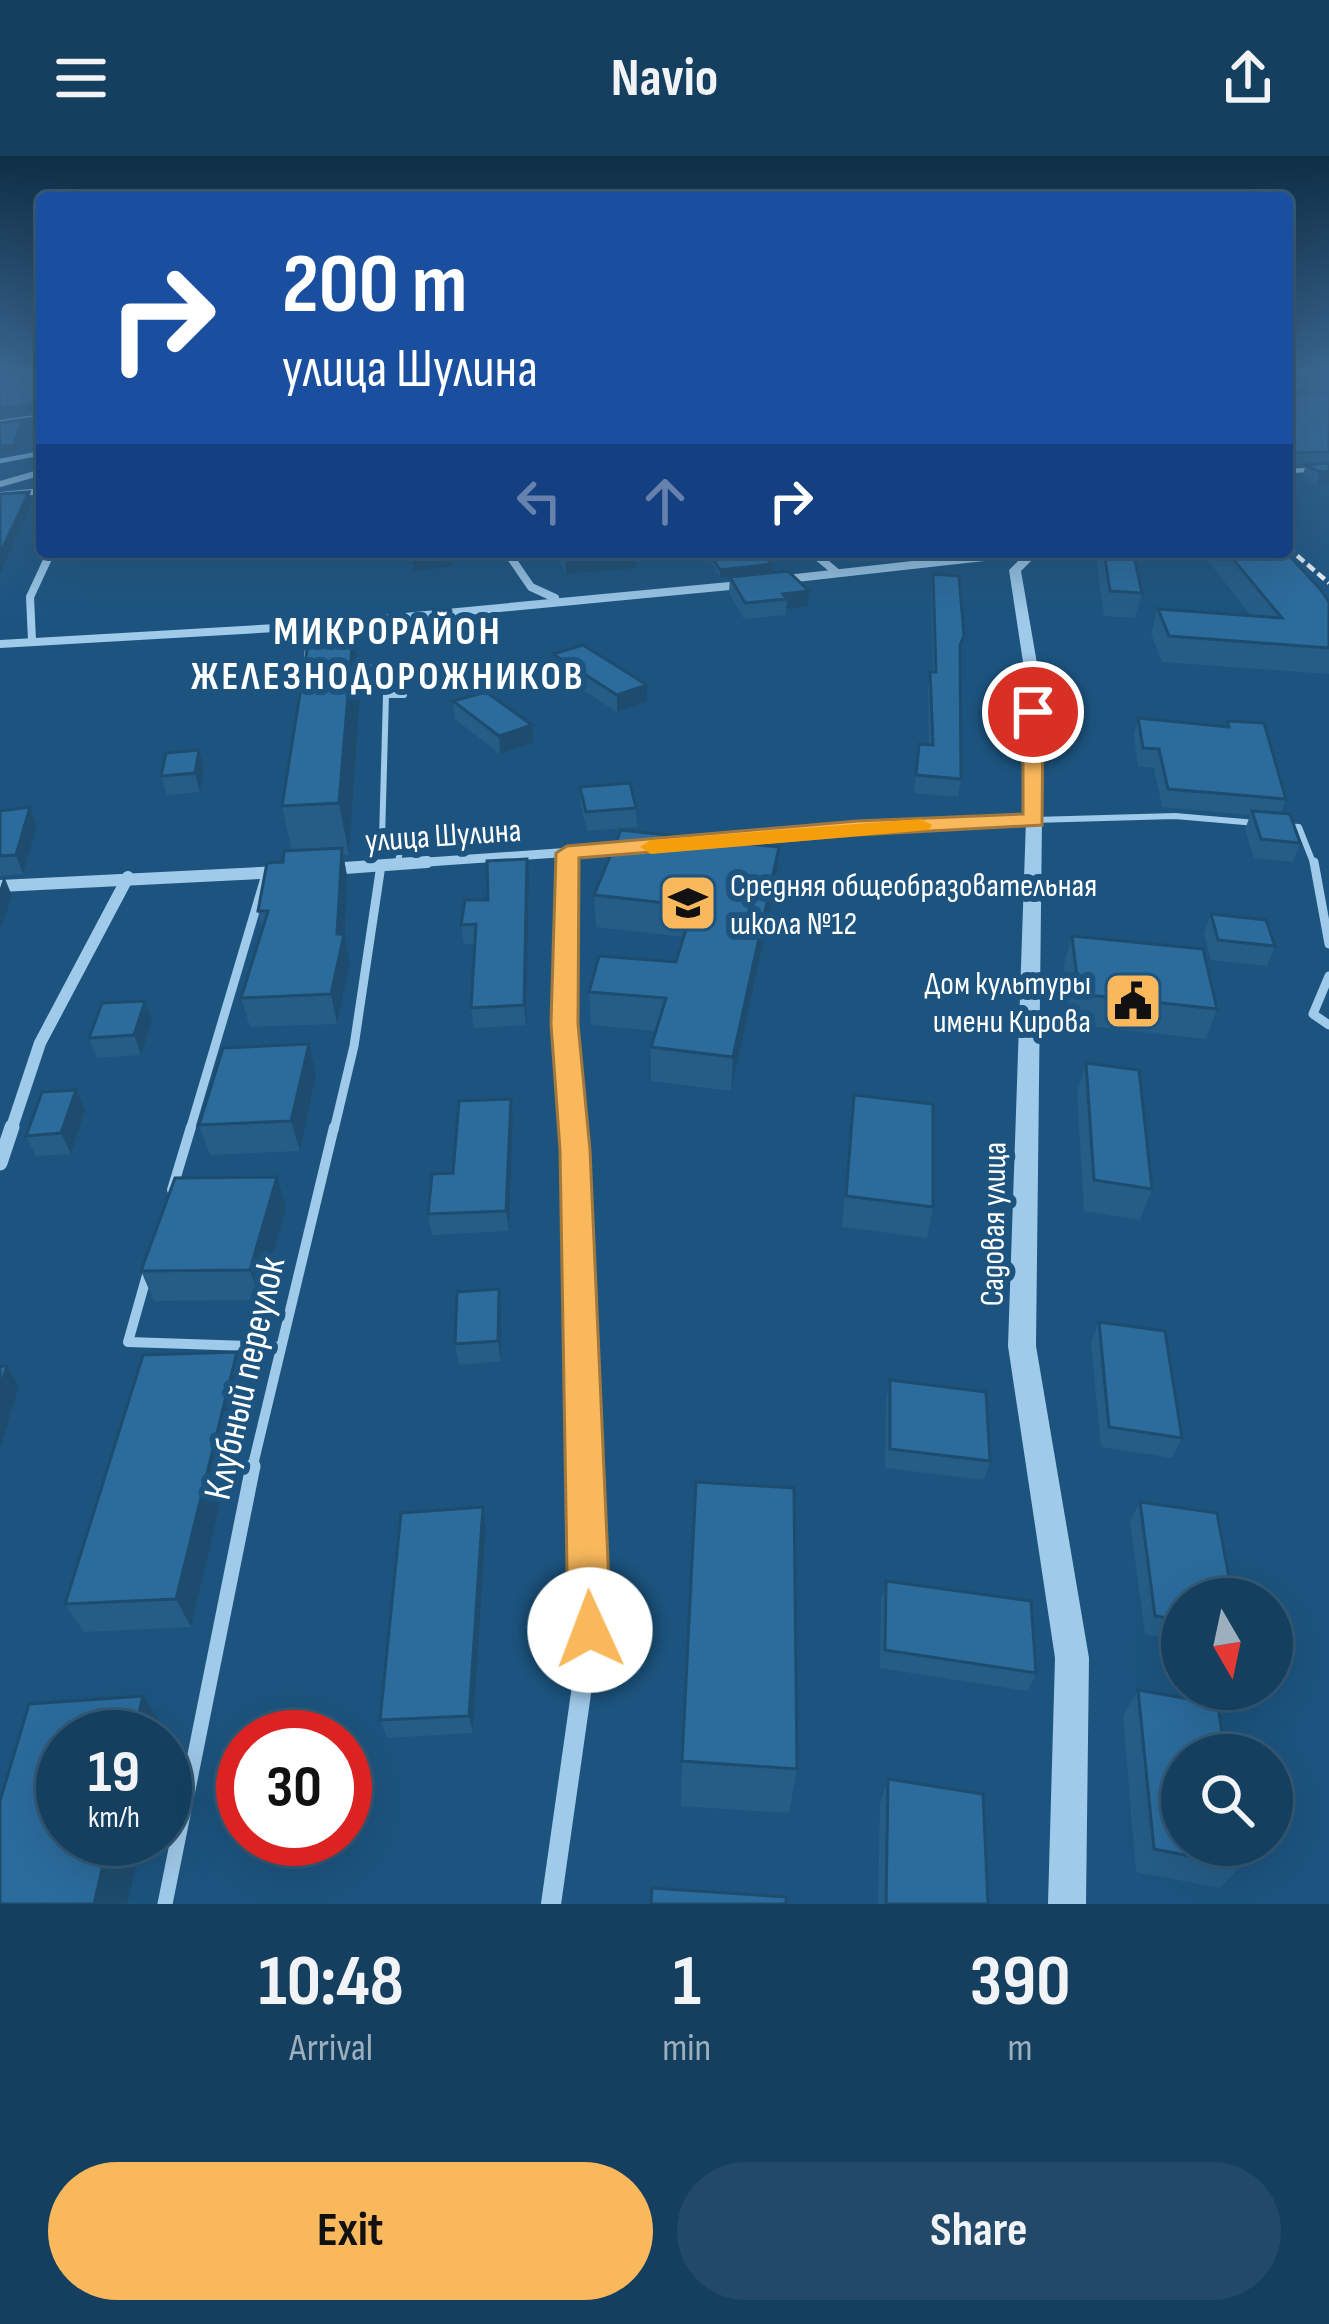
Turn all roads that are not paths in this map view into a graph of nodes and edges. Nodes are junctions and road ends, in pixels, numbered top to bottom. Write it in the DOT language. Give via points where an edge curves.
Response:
graph roads {
  1 [pos="1329,469"];
  2 [pos="1293,471"];
  3 [pos="36,474"];
  4 [pos="0,484"];
  5 [pos="36,492"];
  6 [pos="0,495"];
  7 [pos="48,558"];
  8 [pos="511,558"];
  9 [pos="819,558"];
  10 [pos="973,558"];
  11 [pos="1026,558"];
  12 [pos="836,572"];
  13 [pos="768,581"];
  14 [pos="745,584"];
  15 [pos="573,602"];
  16 [pos="310,626"];
  17 [pos="32,640"];
  18 [pos="0,644"];
  19 [pos="324,664"];
  20 [pos="342,664"];
  21 [pos="1034,820"];
  22 [pos="694,844"];
  23 [pos="652,847"];
  24 [pos="567,853"];
  25 [pos="398,864"];
  26 [pos="381,865"];
  27 [pos="313,870"];
  28 [pos="290,872"];
  29 [pos="267,873"];
  30 [pos="128,877"];
  31 [pos="0,886"];
  32 [pos="1329,944"];
  33 [pos="1329,976"];
  34 [pos="1329,1025"];
  35 [pos="0,1162"];
  36 [pos="168,1205"];
  37 [pos="154,1251"];
  38 [pos="281,1347"];
  39 [pos="164,1904"];
  40 [pos="551,1904"];
  41 [pos="1067,1904"];
  1 -- 2 [label="lane"];
  3 -- 4 [label="street"];
  5 -- 6 [label="street"];
  7 -- 17 [label="street" via="30,597"];
  8 -- 15 [label="street" via="539,596"];
  9 -- 12 [label="street"];
  10 -- 12 [label="street"];
  11 -- 21 [label="street, Садовая улица" via="1015,570 1032,675"];
  12 -- 13 [label="street"];
  14 -- 15 [label="street"];
  15 -- 16 [label="street"];
  16 -- 17 [label="street"];
  16 -- 19 [label="lane" via="305,665"];
  17 -- 18 [label="street"];
  20 -- 25 [label="lane" via="392,672 404,695 386,695 382,839 400,841"];
  21 -- 22 [label="street"];
  21 -- 32 [label="lane" via="1175,816 1299,827"];
  21 -- 41 [label="street, Садовая улица" via="1022,1346 1072,1658"];
  23 -- 24 [label="street, улица Шулина"];
  24 -- 25 [label="street, улица Шулина"];
  24 -- 40 [label="street" via="565,1024 590,1630"];
  25 -- 26 [label="street, улица Шулина"];
  26 -- 27 [label="street, улица Шулина"];
  26 -- 38 [label="lane, Клубный переулок" via="354,1046"];
  28 -- 29 [label="street"];
  29 -- 30 [label="street"];
  29 -- 36 [label="lane"];
  30 -- 31 [label="street"];
  30 -- 35 [label="street" via="40,1043"];
  33 -- 34 [label="lane" via="1313,1014"];
  37 -- 38 [label="lane" via="128,1342"];
  38 -- 39 [label="lane, Клубный переулок"];
}
